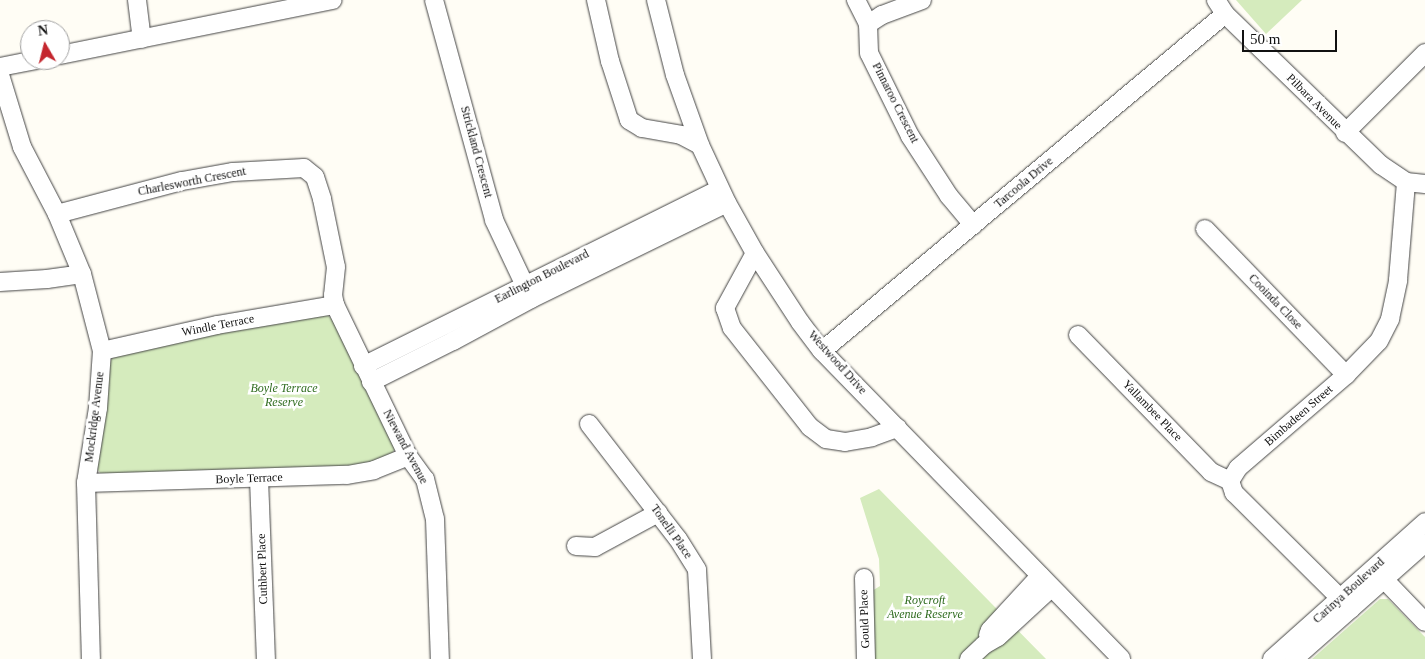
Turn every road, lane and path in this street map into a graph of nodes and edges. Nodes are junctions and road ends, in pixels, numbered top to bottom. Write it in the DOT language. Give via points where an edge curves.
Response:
graph roads {
  1 [pos="137,0"];
  2 [pos="332,0"];
  3 [pos="434,0"];
  4 [pos="596,0"];
  5 [pos="656,0"];
  6 [pos="856,0"];
  7 [pos="922,0"];
  8 [pos="289,4"];
  9 [pos="1221,7"];
  10 [pos="868,24"];
  11 [pos="142,39"];
  12 [pos="70,53"];
  13 [pos="1425,53"];
  14 [pos="20,63"];
  15 [pos="0,67"];
  16 [pos="0,75"];
  17 [pos="1345,133"];
  18 [pos="700,145"];
  19 [pos="1406,182"];
  20 [pos="1425,184"];
  21 [pos="724,196"];
  22 [pos="57,214"];
  23 [pos="973,225"];
  24 [pos="1204,229"];
  25 [pos="755,253"];
  26 [pos="82,274"];
  27 [pos="0,282"];
  28 [pos="528,292"];
  29 [pos="334,305"];
  30 [pos="1078,336"];
  31 [pos="102,351"];
  32 [pos="822,351"];
  33 [pos="367,374"];
  34 [pos="1346,375"];
  35 [pos="589,424"];
  36 [pos="897,428"];
  37 [pos="408,456"];
  38 [pos="260,479"];
  39 [pos="1230,481"];
  40 [pos="86,483"];
  41 [pos="658,513"];
  42 [pos="1425,522"];
  43 [pos="1425,543"];
  44 [pos="576,546"];
  45 [pos="1379,574"];
  46 [pos="864,578"];
  47 [pos="1046,582"];
  48 [pos="1345,604"];
  49 [pos="1425,622"];
  50 [pos="91,659"];
  51 [pos="266,659"];
  52 [pos="440,659"];
  53 [pos="702,659"];
  54 [pos="866,659"];
  55 [pos="969,659"];
  56 [pos="1121,659"];
  57 [pos="1272,659"];
  58 [pos="1294,659"];
  1 -- 11 [label="street"];
  2 -- 8 [label="street"];
  3 -- 28 [label="street, Strickland Crescent" via="494,220"];
  4 -- 18 [label="street" via="610,61 629,120 642,128 681,134"];
  5 -- 18 [label="street, Westwood Drive" via="675,75"];
  6 -- 10 [label="street"];
  7 -- 10 [label="street" via="882,15"];
  8 -- 11 [label="street"];
  9 -- 17 [label="street, Pilbara Avenue"];
  9 -- 23 [label="street, Tarcoola Drive"];
  10 -- 23 [label="street, Pinnaroo Crescent" via="870,53 910,136 949,196"];
  11 -- 12 [label="street"];
  13 -- 17 [label="street"];
  14 -- 15 [label="street"];
  16 -- 22 [label="street, Mockridge Avenue" via="22,147"];
  17 -- 19 [label="street, Pilbara Avenue" via="1380,165"];
  18 -- 21 [label="street, Westwood Drive"];
  19 -- 20 [label="street, Pilbara Avenue"];
  19 -- 34 [label="street, Bimbadeen Street" via="1398,280 1390,319 1379,341"];
  21 -- 25 [label="street, Westwood Drive"];
  21 -- 28 [label="street, Earlington Boulevard"];
  22 -- 26 [label="street, Mockridge Avenue"];
  22 -- 29 [label="street, Charlesworth Crescent" via="182,181 234,172 304,168 315,177 322,199 336,267"];
  23 -- 32 [label="street, Tarcoola Drive"];
  24 -- 34 [label="street, Cooinda Close"];
  25 -- 32 [label="street, Westwood Drive"];
  25 -- 36 [label="street" via="725,308 732,328 810,427 826,439 846,442"];
  26 -- 27 [label="street"];
  26 -- 31 [label="street, Mockridge Avenue"];
  28 -- 33 [label="street, Earlington Boulevard" via="446,327"];
  29 -- 31 [label="street, Windle Terrace"];
  29 -- 33 [label="street, Niewand Avenue"];
  30 -- 39 [label="street, Yallambee Place" via="1211,472"];
  31 -- 40 [label="street, Mockridge Avenue" via="98,408"];
  32 -- 36 [label="street, Westwood Drive"];
  33 -- 37 [label="street, Niewand Avenue"];
  34 -- 39 [label="street, Bimbadeen Street" via="1238,468"];
  35 -- 41 [label="street, Tonelli Place"];
  36 -- 47 [label="street, Westwood Drive"];
  37 -- 38 [label="street, Boyle Terrace" via="374,470 346,476"];
  37 -- 52 [label="street, Niewand Avenue" via="425,479 436,518"];
  38 -- 40 [label="street, Boyle Terrace"];
  38 -- 51 [label="street, Cuthbert Place"];
  39 -- 48 [label="street" via="1234,494"];
  40 -- 50 [label="street, Mockridge Avenue"];
  41 -- 44 [label="street" via="595,547"];
  41 -- 53 [label="street, Tonelli Place" via="697,570"];
  42 -- 45 [label="street, Carinya Boulevard"];
  43 -- 45 [label="street, Carinya Boulevard"];
  45 -- 48 [label="street, Carinya Boulevard"];
  45 -- 49 [label="street"];
  46 -- 54 [label="street, Gould Place"];
  47 -- 55 [label="street" via="998,638 984,645"];
  47 -- 56 [label="street, Westwood Drive"];
  48 -- 57 [label="street, Carinya Boulevard"];
  48 -- 58 [label="street, Carinya Boulevard"];
}
